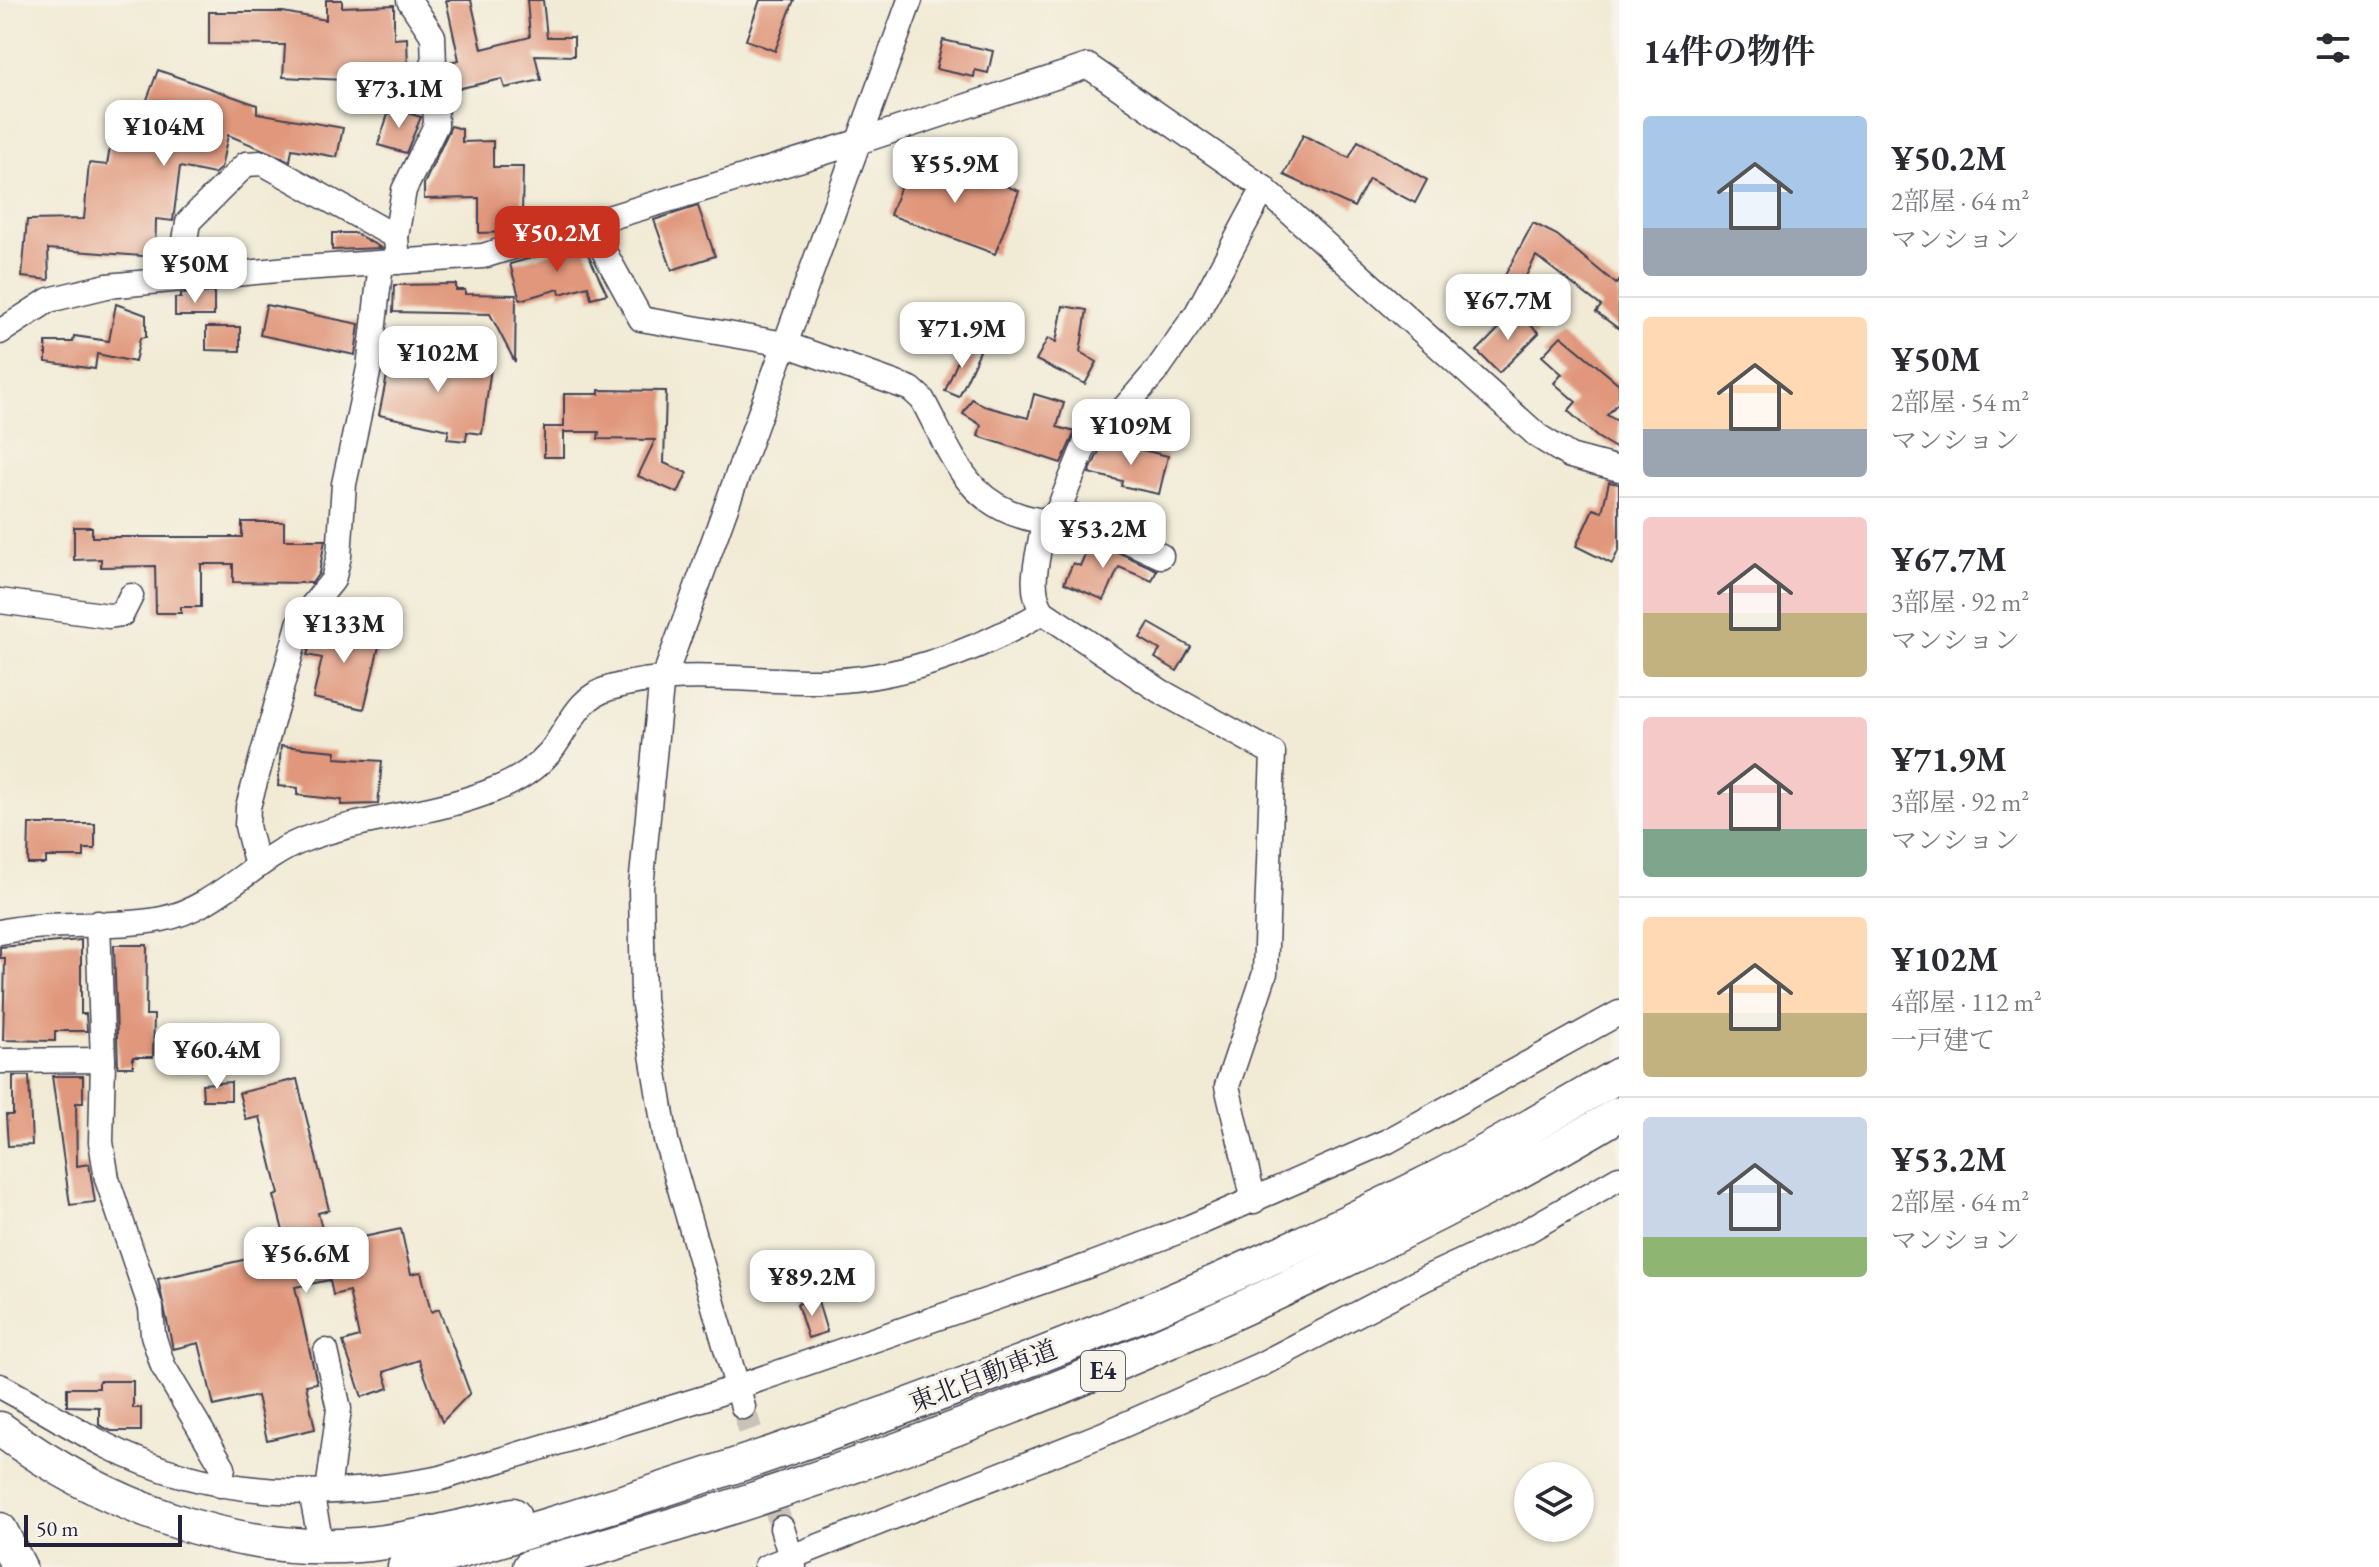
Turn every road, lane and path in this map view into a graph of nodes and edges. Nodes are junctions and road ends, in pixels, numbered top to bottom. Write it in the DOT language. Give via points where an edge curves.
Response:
graph roads {
  1 [pos="409,0"];
  2 [pos="910,0"];
  3 [pos="858,142"];
  4 [pos="1264,188"];
  5 [pos="589,224"];
  6 [pos="396,237"];
  7 [pos="390,263"];
  8 [pos="179,278"];
  9 [pos="0,332"];
  10 [pos="785,344"];
  11 [pos="1619,469"];
  12 [pos="1051,515"];
  13 [pos="1161,556"];
  14 [pos="131,596"];
  15 [pos="0,601"];
  16 [pos="1043,612"];
  17 [pos="663,679"];
  18 [pos="257,866"];
  19 [pos="98,923"];
  20 [pos="0,932"];
  21 [pos="1619,1013"];
  22 [pos="103,1060"];
  23 [pos="0,1061"];
  24 [pos="1619,1075"];
  25 [pos="1619,1114"];
  26 [pos="1619,1178"];
  27 [pos="1254,1201"];
  28 [pos="326,1351"];
  29 [pos="0,1386"];
  30 [pos="740,1397"];
  31 [pos="865,1420"];
  32 [pos="0,1429"];
  33 [pos="220,1485"];
  34 [pos="320,1492"];
  35 [pos="318,1528"];
  36 [pos="782,1528"];
  37 [pos="0,1530"];
  38 [pos="793,1563"];
  39 [pos="541,1564"];
  40 [pos="19,1567"];
  41 [pos="405,1567"];
  42 [pos="766,1567"];
  1 -- 6 [label="street" via="433,36 436,125 407,181"];
  2 -- 3 [label="street"];
  3 -- 4 [label="street" via="1088,66"];
  3 -- 5 [label="street"];
  3 -- 10 [label="street"];
  4 -- 11 [label="street" via="1538,436 1570,456"];
  4 -- 12 [label="street" via="1197,313 1157,370 1086,442"];
  5 -- 7 [label="street" via="483,256"];
  5 -- 10 [label="street" via="641,319"];
  6 -- 7 [label="street"];
  6 -- 8 [label="street" via="263,163 246,164 188,222"];
  7 -- 8 [label="street"];
  7 -- 18 [label="street" via="344,484 333,580 300,621 248,807"];
  8 -- 9 [label="street" via="58,297"];
  10 -- 12 [label="street" via="911,389 979,496 1022,518"];
  10 -- 17 [label="street"];
  12 -- 13 [label="street"];
  12 -- 16 [label="street" via="1034,583 1034,599"];
  14 -- 15 [label="street" via="122,614 109,616"];
  16 -- 17 [label="street" via="928,663 863,678"];
  16 -- 27 [label="street" via="1160,691 1273,753 1265,973 1227,1086"];
  17 -- 18 [label="street" via="593,694 536,767 495,790 326,832"];
  17 -- 30 [label="street" via="641,887 643,999 666,1140"];
  18 -- 19 [label="street" via="186,912"];
  19 -- 20 [label="street"];
  19 -- 22 [label="street"];
  21 -- 27 [label="street" via="1402,1134"];
  22 -- 23 [label="street"];
  22 -- 33 [label="street" via="101,1142 117,1215 142,1278 163,1366 223,1467"];
  24 -- 31 [label="highway, 東北自動車道 / E4" via="1426,1184 1259,1263 1082,1338"];
  25 -- 39 [label="highway, 東北自動車道 / E4" via="1442,1213 1089,1377 877,1458"];
  26 -- 38 [label="street" via="1525,1232 1262,1364"];
  27 -- 30 [label="street"];
  28 -- 34 [label="street" via="339,1409"];
  29 -- 33 [label="street" via="107,1446"];
  30 -- 34 [label="street" via="441,1478"];
  31 -- 32 [label="highway" via="541,1509 358,1545 307,1546 233,1537 157,1516 78,1479"];
  31 -- 41 [label="highway, 東北自動車道 / E4" via="549,1526"];
  33 -- 34 [label="street"];
  34 -- 35 [label="street"];
  36 -- 38 [label="street"];
  37 -- 40 [label="highway"];
  38 -- 42 [label="street"];
}
